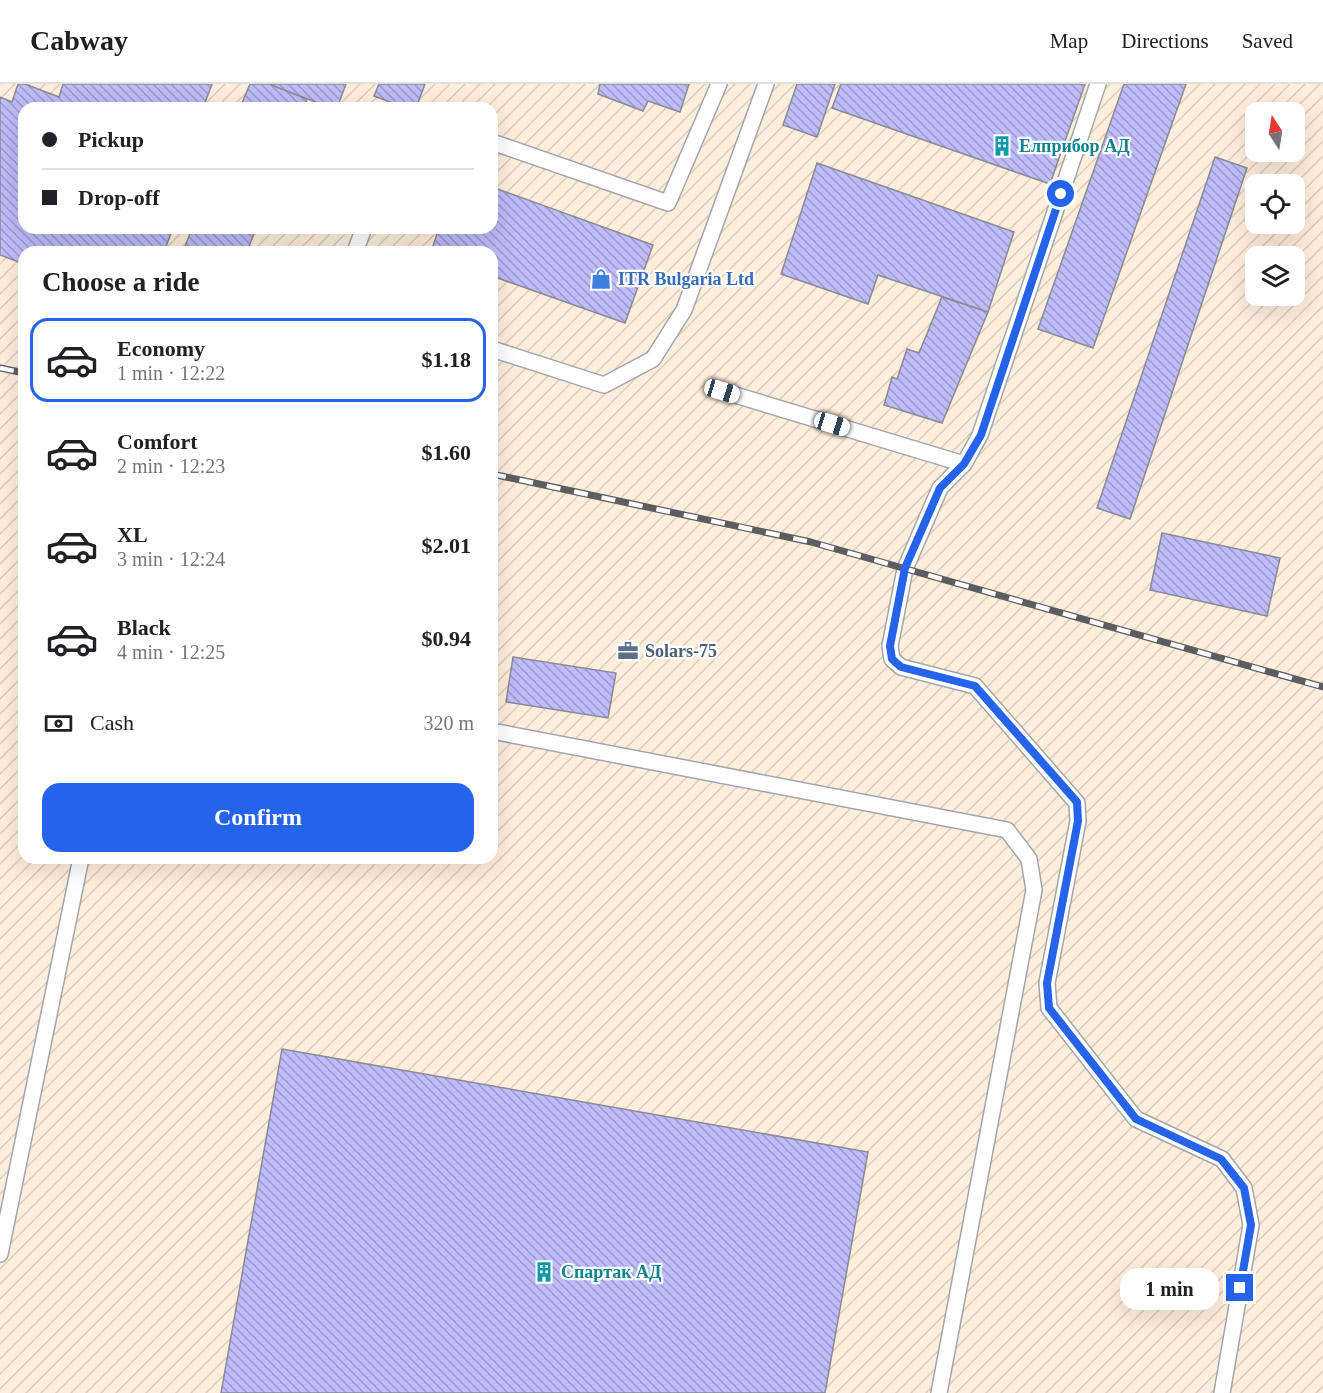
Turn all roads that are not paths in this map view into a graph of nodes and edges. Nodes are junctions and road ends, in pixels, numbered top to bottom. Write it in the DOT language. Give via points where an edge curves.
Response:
graph roads {
  1 [pos="719,84"];
  2 [pos="766,84"];
  3 [pos="1098,84"];
  4 [pos="498,144"];
  5 [pos="498,351"];
  6 [pos="722,391"];
  7 [pos="964,464"];
  8 [pos="498,732"];
  9 [pos="80,864"];
  10 [pos="0,1254"];
  11 [pos="939,1393"];
  12 [pos="1222,1393"];
  1 -- 4 [label="lane" via="668,203"];
  2 -- 5 [label="lane" via="684,310 653,359 604,385"];
  3 -- 7 [label="lane" via="981,435"];
  6 -- 7 [label="lane"];
  7 -- 12 [label="lane" via="940,488 905,568 890,646 892,659 901,667 975,686 1077,802 1078,821 1047,983 1049,1008 1136,1119 1221,1159 1244,1188 1251,1225"];
  8 -- 11 [label="lane" via="1007,830 1029,858 1034,890"];
  9 -- 10 [label="lane"];
}
